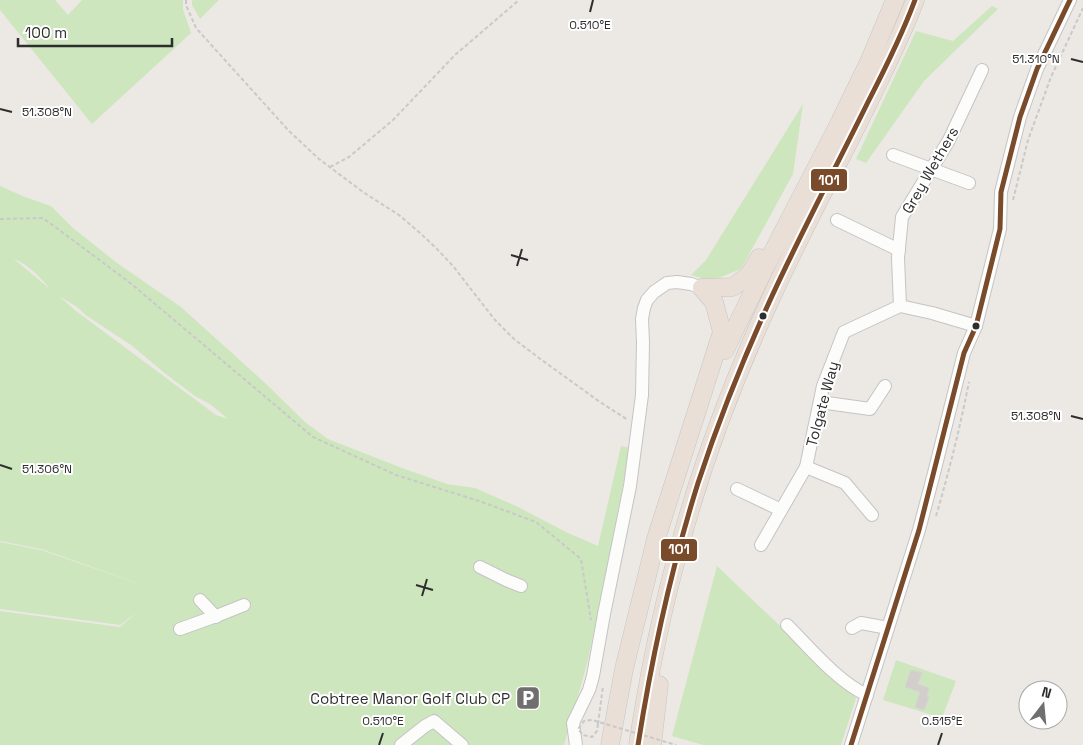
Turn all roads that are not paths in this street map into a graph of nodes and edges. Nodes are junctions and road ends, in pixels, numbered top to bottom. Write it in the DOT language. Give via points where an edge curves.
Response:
graph roads {
  1 [pos="895,0"];
  2 [pos="915,0"];
  3 [pos="1070,0"];
  4 [pos="982,70"];
  5 [pos="840,122"];
  6 [pos="893,155"];
  7 [pos="932,168"];
  8 [pos="969,183"];
  9 [pos="837,220"];
  10 [pos="899,250"];
  11 [pos="702,288"];
  12 [pos="900,306"];
  13 [pos="976,326"];
  14 [pos="884,386"];
  15 [pos="820,402"];
  16 [pos="693,424"];
  17 [pos="806,467"];
  18 [pos="737,490"];
  19 [pos="781,510"];
  20 [pos="872,515"];
  21 [pos="761,545"];
  22 [pos="480,567"];
  23 [pos="670,585"];
  24 [pos="520,586"];
  25 [pos="200,600"];
  26 [pos="244,605"];
  27 [pos="216,617"];
  28 [pos="787,625"];
  29 [pos="852,628"];
  30 [pos="888,628"];
  31 [pos="180,629"];
  32 [pos="867,695"];
  33 [pos="402,745"];
  34 [pos="462,745"];
  35 [pos="576,745"];
  36 [pos="610,745"];
  37 [pos="638,745"];
  38 [pos="652,745"];
  39 [pos="852,745"];
  1 -- 5 [label="highway"];
  2 -- 23 [label="highway" via="748,352 698,485"];
  3 -- 13 [label="street" via="1020,117 1001,192 1000,229"];
  4 -- 7 [label="street, Grey Wethers"];
  5 -- 11 [label="highway" via="781,215 749,275 733,287"];
  5 -- 16 [label="highway" via="764,269"];
  6 -- 7 [label="street"];
  7 -- 8 [label="street"];
  7 -- 10 [label="street, Grey Wethers" via="902,217"];
  9 -- 10 [label="street"];
  10 -- 12 [label="street, Grey Wethers"];
  11 -- 16 [label="highway" via="714,302 722,332"];
  11 -- 35 [label="street" via="678,282 667,283 654,292 644,308 642,395 630,486 593,676 573,723"];
  12 -- 13 [label="street"];
  12 -- 15 [label="street, Tolgate Way" via="844,332"];
  13 -- 30 [label="street" via="964,353 922,520"];
  14 -- 15 [label="street" via="870,409"];
  15 -- 17 [label="street, Tolgate Way"];
  16 -- 36 [label="highway" via="656,539 624,669"];
  17 -- 19 [label="street, Tolgate Way"];
  17 -- 20 [label="street" via="845,483"];
  18 -- 19 [label="street"];
  19 -- 21 [label="street, Tolgate Way"];
  22 -- 24 [label="street"];
  23 -- 37 [label="highway" via="647,687"];
  23 -- 38 [label="highway"];
  25 -- 27 [label="street"];
  26 -- 27 [label="street"];
  27 -- 31 [label="street"];
  28 -- 32 [label="street" via="841,678"];
  29 -- 30 [label="street" via="861,623"];
  30 -- 32 [label="street"];
  32 -- 39 [label="street"];
  33 -- 34 [label="street" via="434,722"];
}
